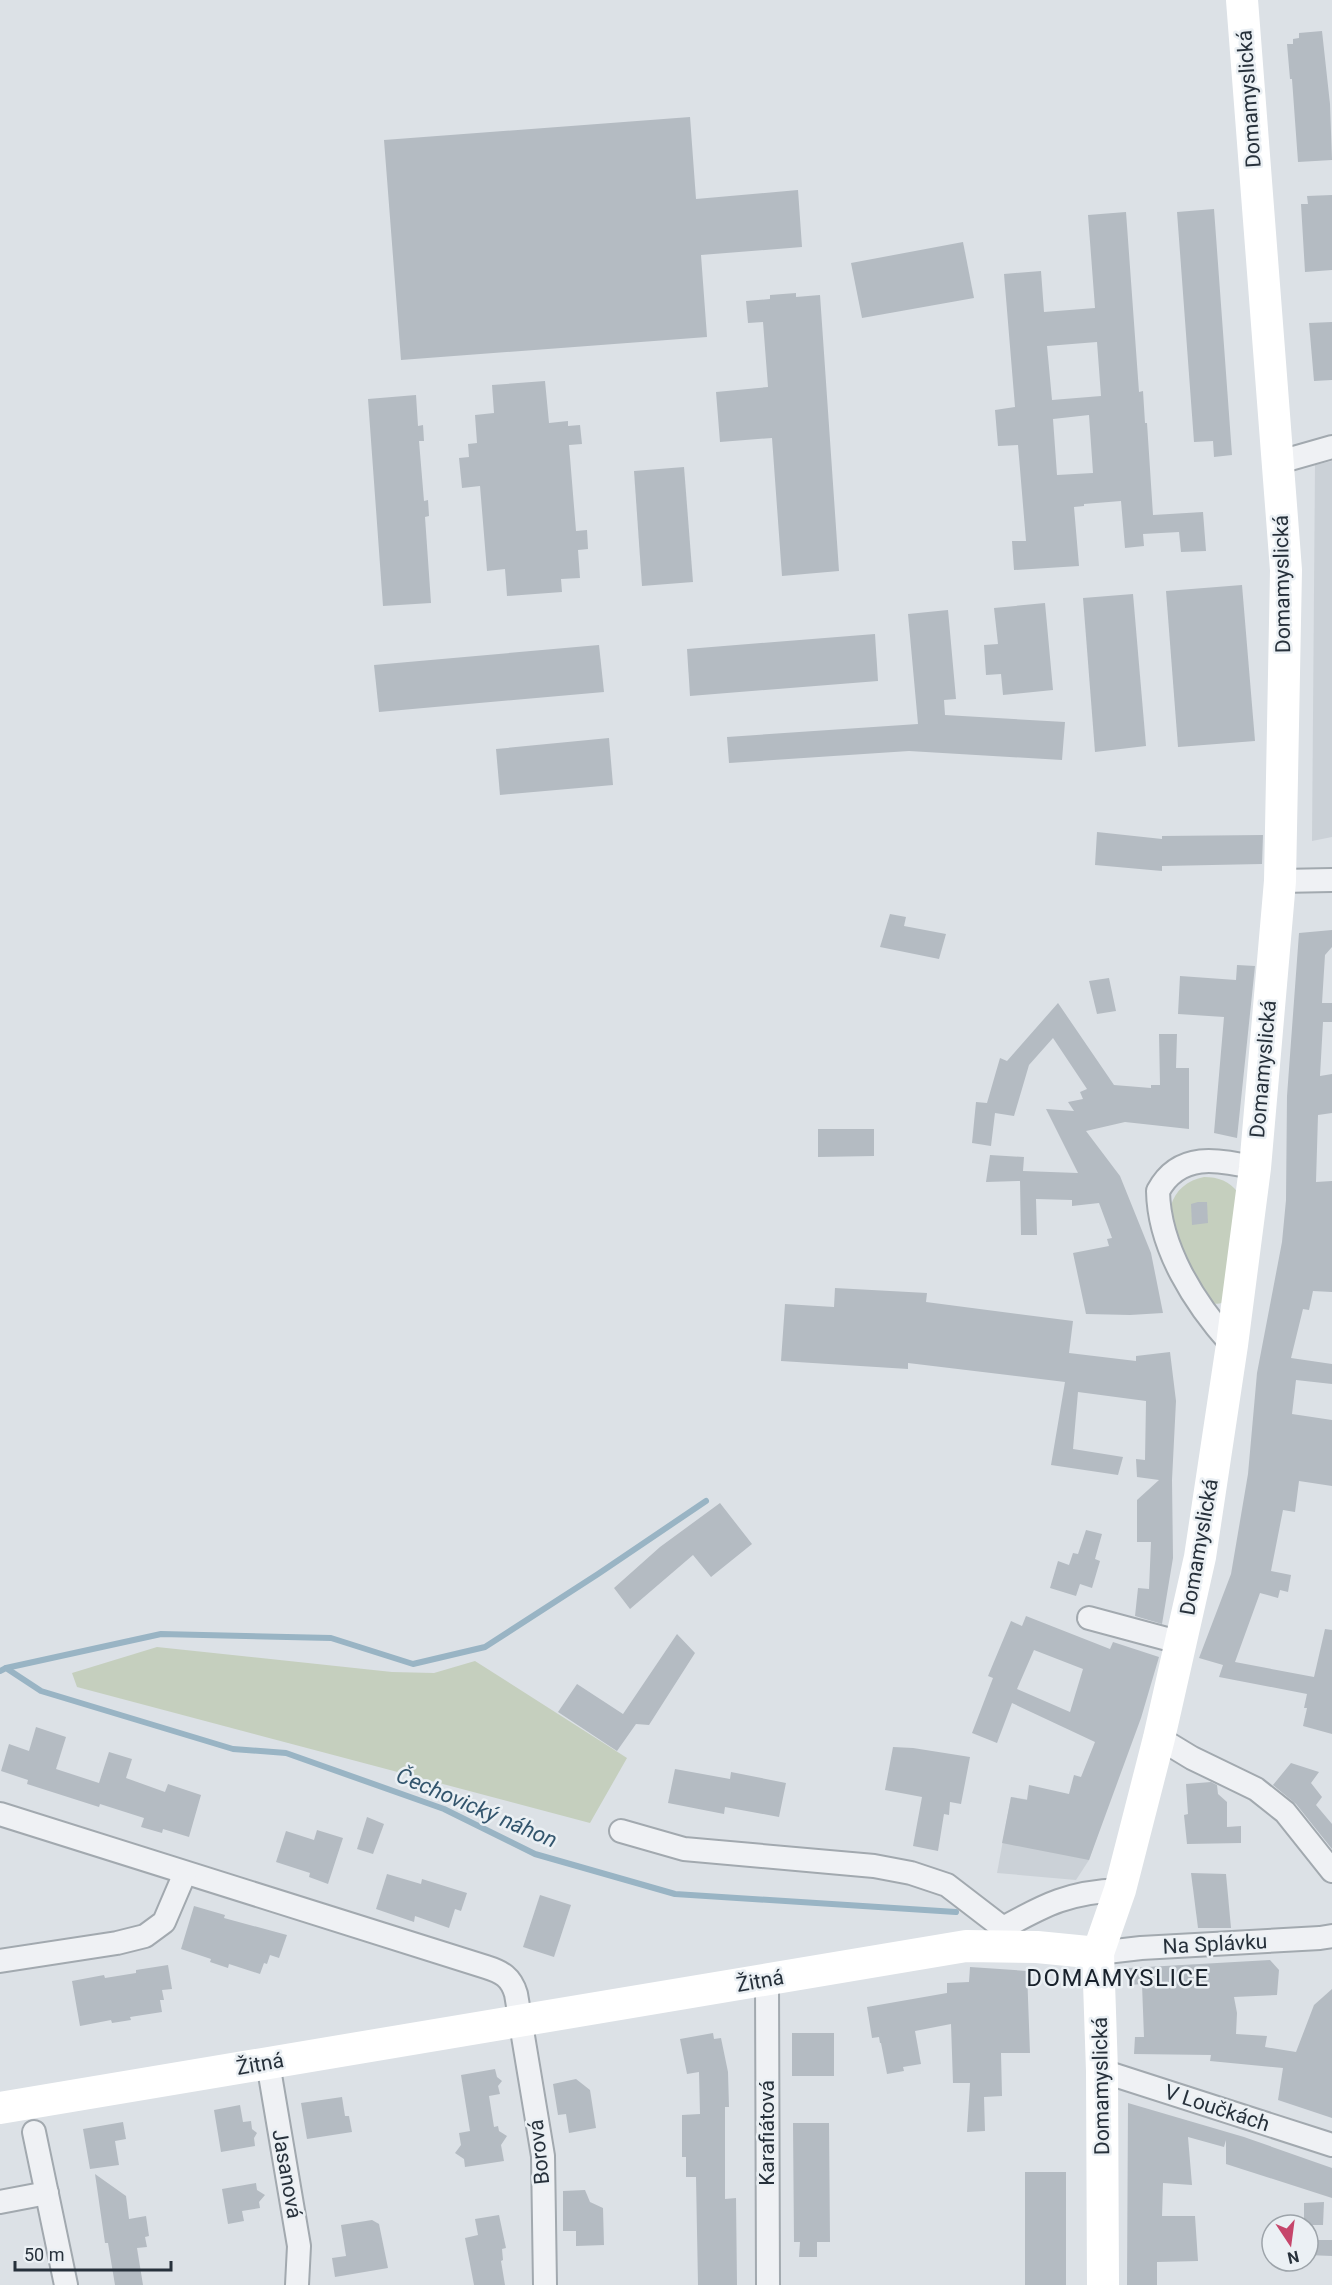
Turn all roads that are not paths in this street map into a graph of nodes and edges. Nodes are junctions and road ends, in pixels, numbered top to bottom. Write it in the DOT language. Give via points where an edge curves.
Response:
graph roads {
  1 [pos="1242,0"];
  2 [pos="1332,447"];
  3 [pos="1276,463"];
  4 [pos="1332,879"];
  5 [pos="1280,881"];
  6 [pos="1255,1168"];
  7 [pos="1232,1345"];
  8 [pos="1089,1618"];
  9 [pos="1182,1643"];
  10 [pos="1160,1738"];
  11 [pos="0,1814"];
  12 [pos="621,1831"];
  13 [pos="1332,1870"];
  14 [pos="185,1873"];
  15 [pos="1120,1890"];
  16 [pos="1332,1936"];
  17 [pos="1001,1937"];
  18 [pos="1098,1953"];
  19 [pos="0,1961"];
  20 [pos="766,1981"];
  21 [pos="520,2019"];
  22 [pos="268,2063"];
  23 [pos="1102,2071"];
  24 [pos="0,2108"];
  25 [pos="34,2132"];
  26 [pos="1332,2145"];
  27 [pos="47,2193"];
  28 [pos="0,2202"];
  29 [pos="66,2285"];
  30 [pos="297,2285"];
  31 [pos="545,2285"];
  32 [pos="768,2285"];
  33 [pos="1103,2285"];
  1 -- 3 [label="street, Domamyslická"];
  2 -- 3 [label="street"];
  3 -- 5 [label="street, Domamyslická" via="1286,570"];
  4 -- 5 [label="street"];
  5 -- 6 [label="street, Domamyslická"];
  6 -- 7 [label="street, Domamyslická"];
  6 -- 7 [label="street, Domamyslická" via="1214,1161 1192,1162 1171,1173 1158,1191 1161,1218 1182,1272 1197,1301"];
  7 -- 9 [label="street, Domamyslická" via="1200,1557"];
  8 -- 9 [label="street, Domamyslická"];
  9 -- 10 [label="street, Domamyslická"];
  10 -- 13 [label="street" via="1256,1789 1285,1812"];
  10 -- 15 [label="street, Domamyslická"];
  11 -- 14 [label="street"];
  12 -- 17 [label="street" via="684,1849 874,1866 911,1873 947,1885"];
  14 -- 19 [label="street" via="164,1922 146,1936"];
  14 -- 21 [label="street" via="500,1971 513,1984"];
  15 -- 17 [label="street" via="1076,1894 1039,1908"];
  15 -- 18 [label="street, Domamyslická"];
  16 -- 18 [label="street, Na Splávku"];
  17 -- 18 [label="street, Žitná" via="1037,1947"];
  17 -- 20 [label="street, Žitná"];
  18 -- 23 [label="street, Domamyslická"];
  20 -- 21 [label="street, Žitná"];
  20 -- 32 [label="street, Karafiátová"];
  21 -- 22 [label="street, Žitná"];
  21 -- 31 [label="street, Borová" via="543,2156"];
  22 -- 24 [label="street, Žitná"];
  22 -- 30 [label="street, Jasanová" via="299,2246"];
  23 -- 26 [label="street, V Loučkách"];
  23 -- 33 [label="street, Domamyslická"];
  25 -- 27 [label="street"];
  27 -- 28 [label="street"];
  27 -- 29 [label="street"];
}
